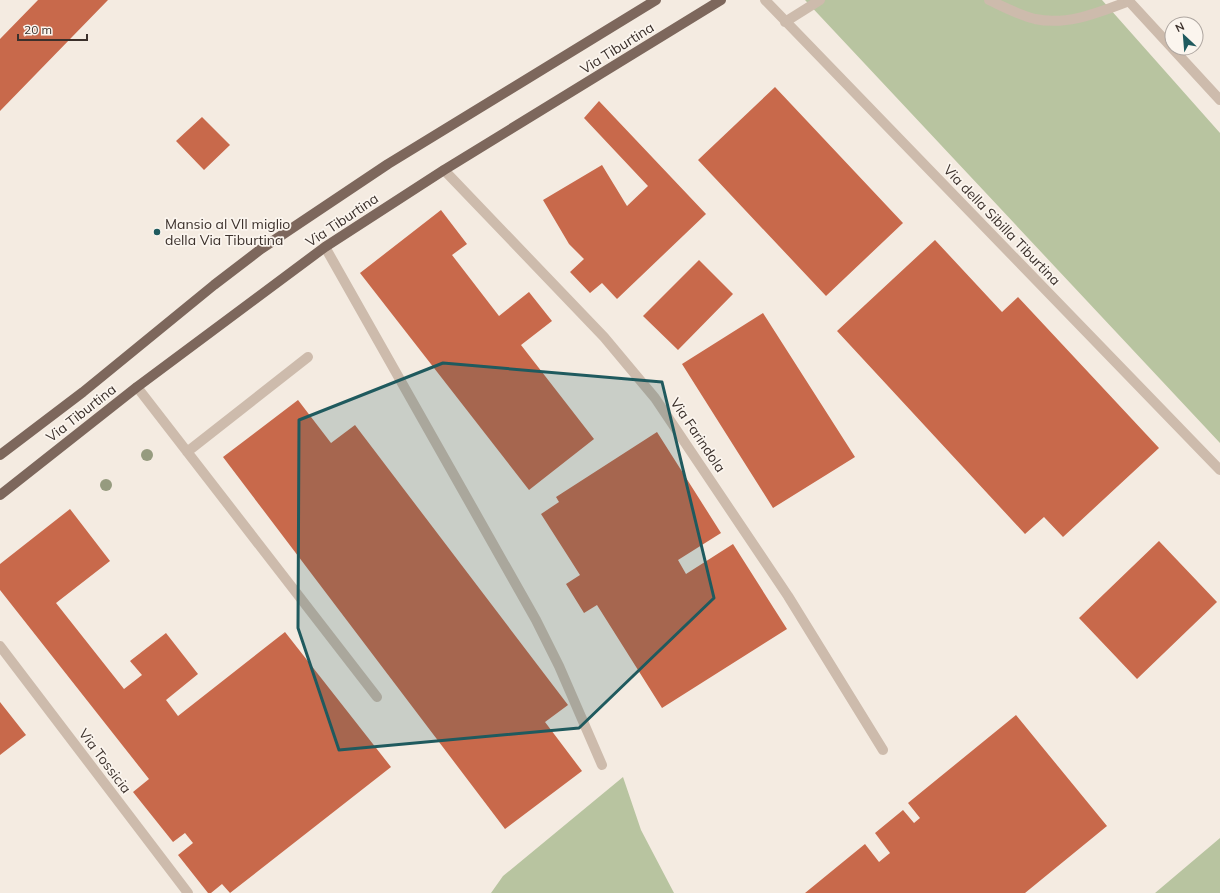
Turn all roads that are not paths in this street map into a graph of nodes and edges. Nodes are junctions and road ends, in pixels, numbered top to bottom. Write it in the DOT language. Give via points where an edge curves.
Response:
graph roads {
  1 [pos="656,0"];
  2 [pos="721,0"];
  3 [pos="764,0"];
  4 [pos="820,0"];
  5 [pos="989,0"];
  6 [pos="1129,1"];
  7 [pos="785,22"];
  8 [pos="1220,100"];
  9 [pos="444,170"];
  10 [pos="325,247"];
  11 [pos="308,357"];
  12 [pos="137,387"];
  13 [pos="187,452"];
  14 [pos="0,455"];
  15 [pos="1220,470"];
  16 [pos="0,495"];
  17 [pos="0,646"];
  18 [pos="377,697"];
  19 [pos="883,750"];
  20 [pos="602,766"];
  21 [pos="188,893"];
  1 -- 14 [label="main road, Via Tiburtina" via="388,164 267,245"];
  2 -- 9 [label="main road, Via Tiburtina"];
  3 -- 7 [label="street, Via della Sibilla Tiburtina"];
  4 -- 7 [label="street"];
  5 -- 6 [label="street" via="1022,16 1053,21 1085,16"];
  6 -- 8 [label="street"];
  7 -- 15 [label="street, Via della Sibilla Tiburtina"];
  9 -- 10 [label="main road, Via Tiburtina"];
  9 -- 19 [label="street, Via Farindola" via="604,337 660,404 788,596"];
  10 -- 12 [label="main road, Via Tiburtina"];
  10 -- 20 [label="street" via="536,620 559,666"];
  11 -- 13 [label="street"];
  12 -- 13 [label="street"];
  12 -- 16 [label="main road, Via Tiburtina"];
  13 -- 18 [label="street"];
  17 -- 21 [label="street, Via Tossicia"];
}
